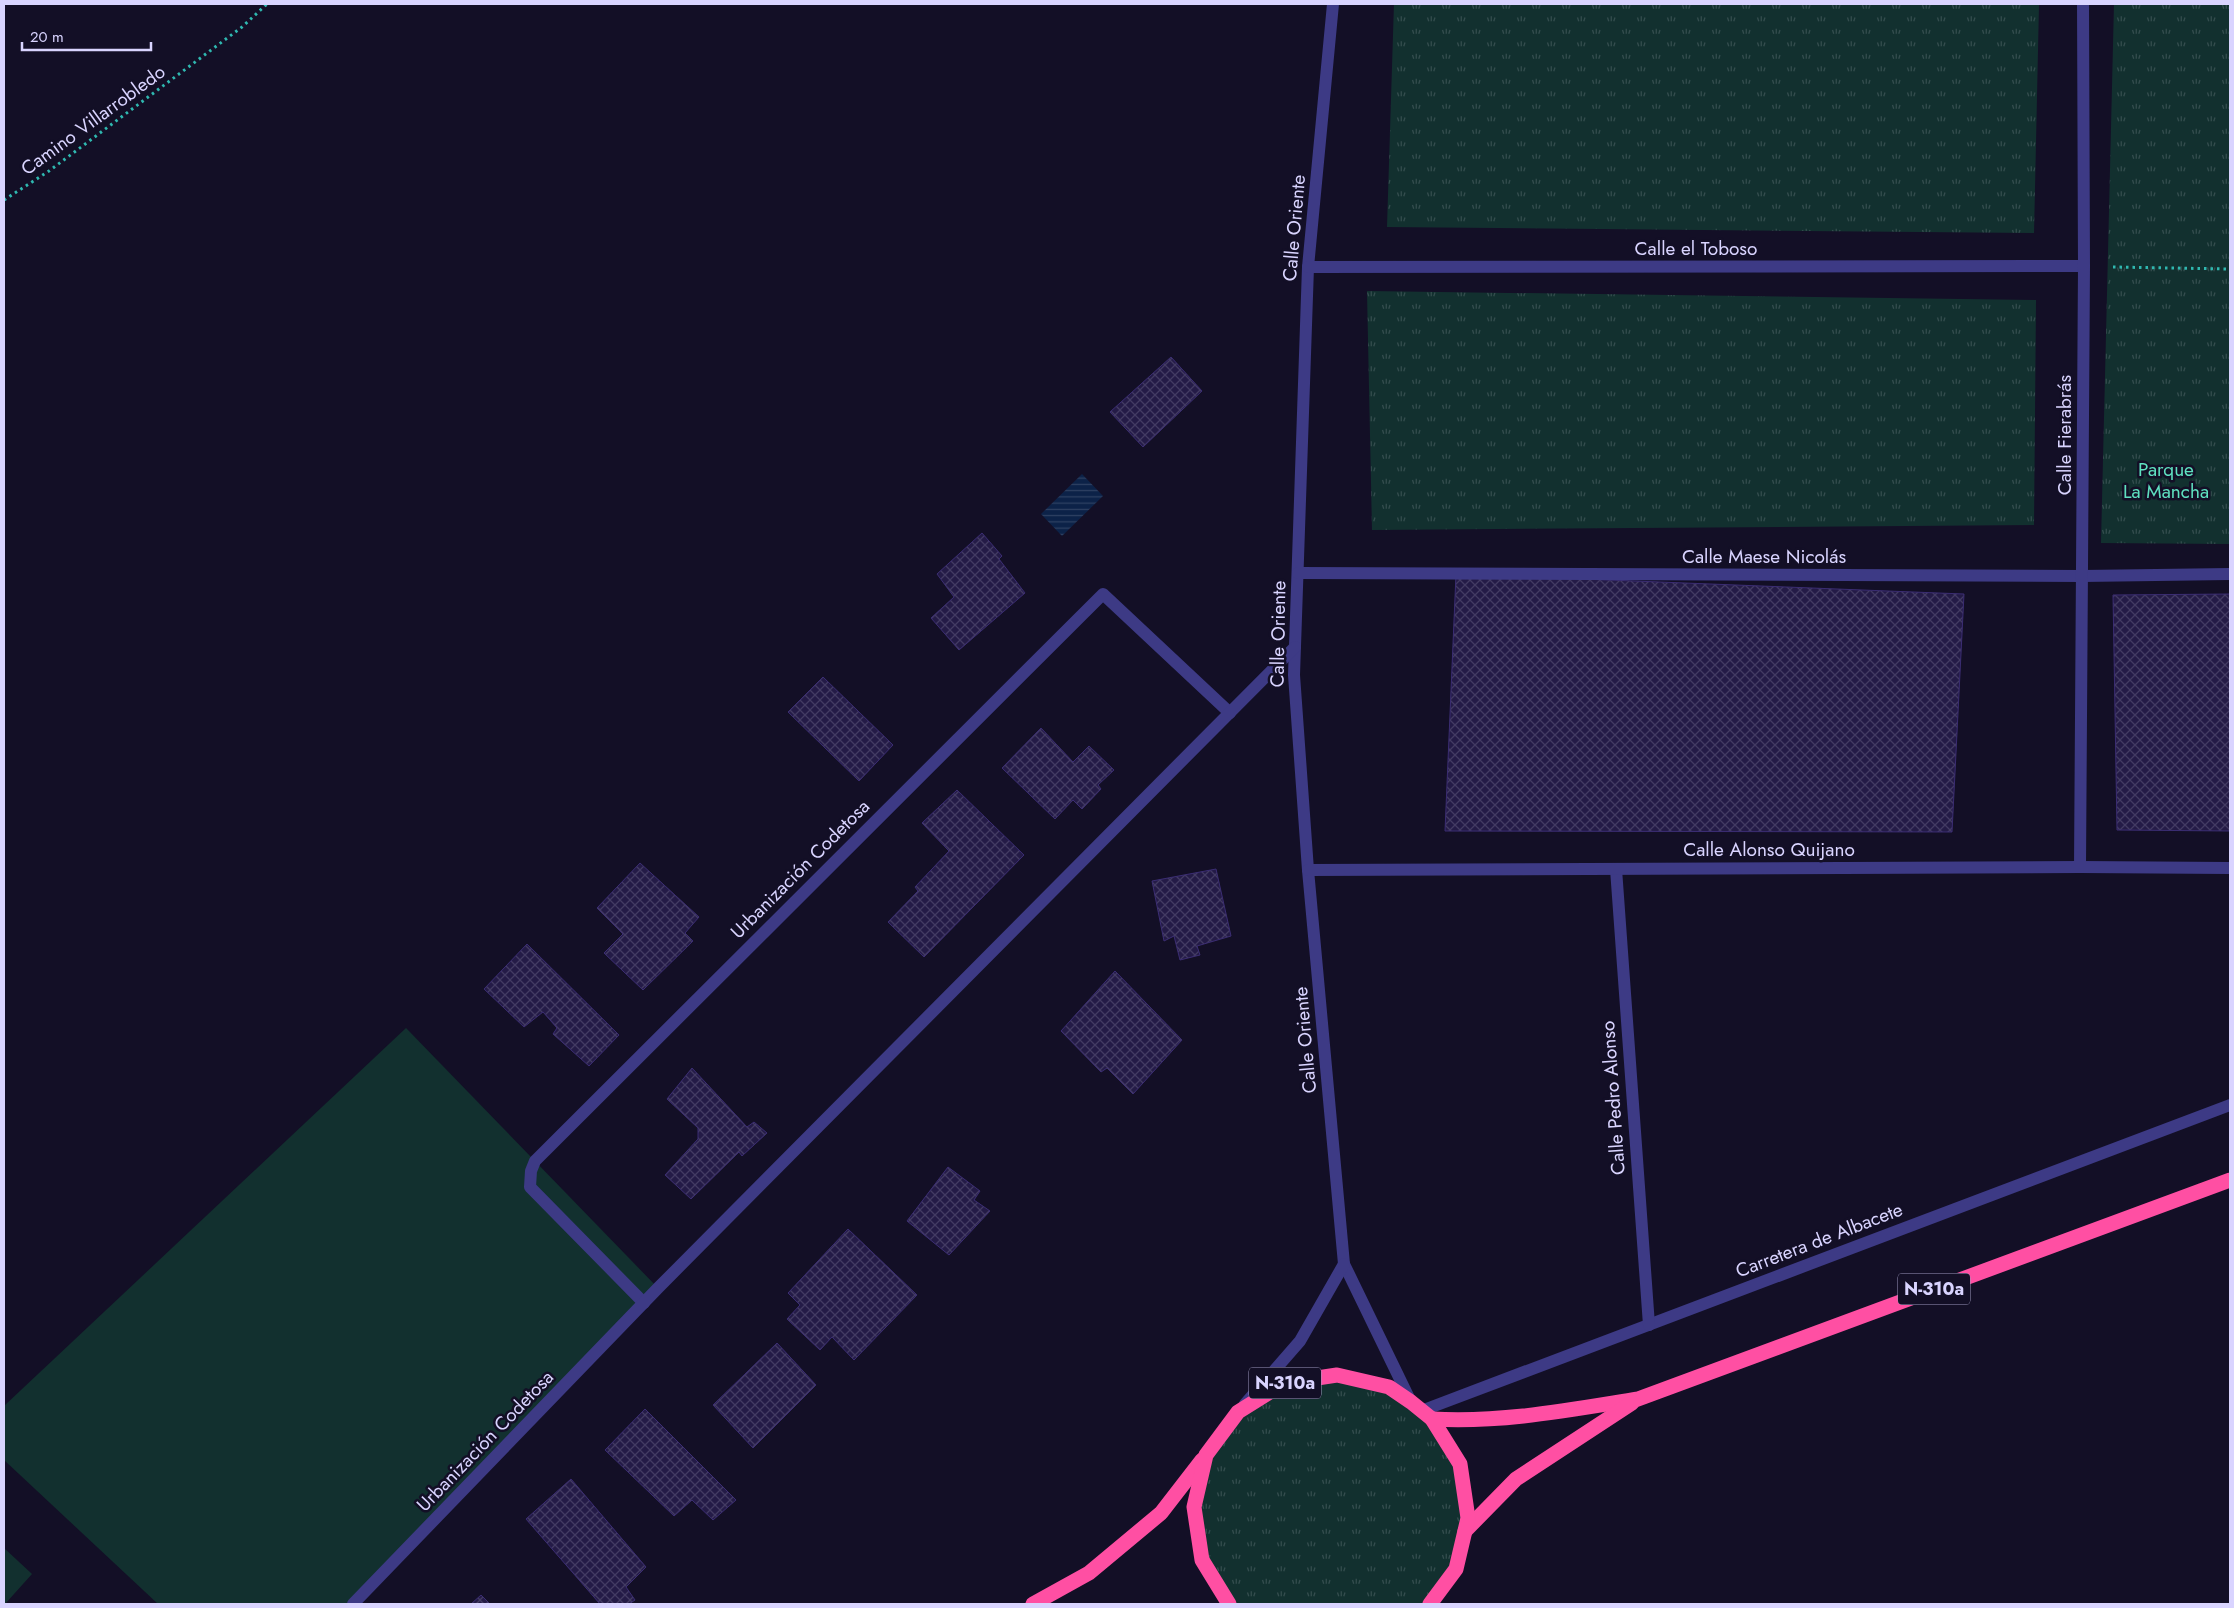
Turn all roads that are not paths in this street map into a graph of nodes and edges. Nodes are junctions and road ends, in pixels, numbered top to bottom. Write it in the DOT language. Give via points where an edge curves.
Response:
graph roads {
  1 [pos="1333,4"];
  2 [pos="2083,4"];
  3 [pos="2084,266"];
  4 [pos="1308,267"];
  5 [pos="1298,573"];
  6 [pos="2230,574"];
  7 [pos="2082,576"];
  8 [pos="1295,647"];
  9 [pos="1230,713"];
  10 [pos="2080,867"];
  11 [pos="2230,868"];
  12 [pos="1616,869"];
  13 [pos="1308,870"];
  14 [pos="2230,1104"];
  15 [pos="2230,1180"];
  16 [pos="1344,1264"];
  17 [pos="644,1303"];
  18 [pos="1649,1325"];
  19 [pos="1638,1399"];
  20 [pos="1422,1411"];
  21 [pos="1238,1412"];
  22 [pos="1206,1455"];
  23 [pos="1465,1531"];
  24 [pos="353,1604"];
  25 [pos="1033,1604"];
  26 [pos="1229,1604"];
  27 [pos="1430,1604"];
  1 -- 4 [label="street, Calle Oriente"];
  2 -- 3 [label="street, Calle Fierabrás"];
  3 -- 4 [label="street, Calle el Toboso"];
  3 -- 7 [label="street, Calle Fierabrás"];
  4 -- 5 [label="street, Calle Oriente"];
  5 -- 7 [label="street, Calle Maese Nicolás"];
  5 -- 8 [label="street, Calle Oriente"];
  6 -- 7 [label="street, Calle Maese Nicolás"];
  7 -- 10 [label="street, Calle Fierabrás"];
  8 -- 9 [label="street, Urbanización Codetosa"];
  8 -- 13 [label="street, Calle Oriente" via="1294,674"];
  9 -- 17 [label="street, Urbanización Codetosa"];
  9 -- 17 [label="street, Urbanización Codetosa" via="1102,594 535,1161 530,1187"];
  10 -- 11 [label="street, Calle Alonso Quijano"];
  10 -- 12 [label="street, Calle Alonso Quijano"];
  12 -- 13 [label="street, Calle Alonso Quijano"];
  12 -- 18 [label="street, Calle Pedro Alonso"];
  13 -- 16 [label="street, Calle Oriente"];
  14 -- 18 [label="street, Carretera de Albacete"];
  15 -- 19 [label="highway, N-310a"];
  16 -- 20 [label="street"];
  16 -- 21 [label="street" via="1300,1341"];
  17 -- 24 [label="street, Urbanización Codetosa"];
  18 -- 20 [label="street, Carretera de Albacete"];
  19 -- 20 [label="highway, N-310a" via="1540,1415 1468,1421"];
  19 -- 23 [label="highway, N-310a" via="1516,1479"];
  20 -- 21 [label="highway, N-310a" via="1389,1387 1337,1375 1284,1383"];
  20 -- 23 [label="highway, N-310a" via="1460,1464 1468,1518"];
  21 -- 22 [label="highway, N-310a"];
  22 -- 25 [label="highway, N-310a" via="1161,1513 1089,1573"];
  22 -- 26 [label="highway, N-310a" via="1194,1507 1195,1516 1202,1560"];
  23 -- 27 [label="highway, N-310a" via="1456,1569"];
}
